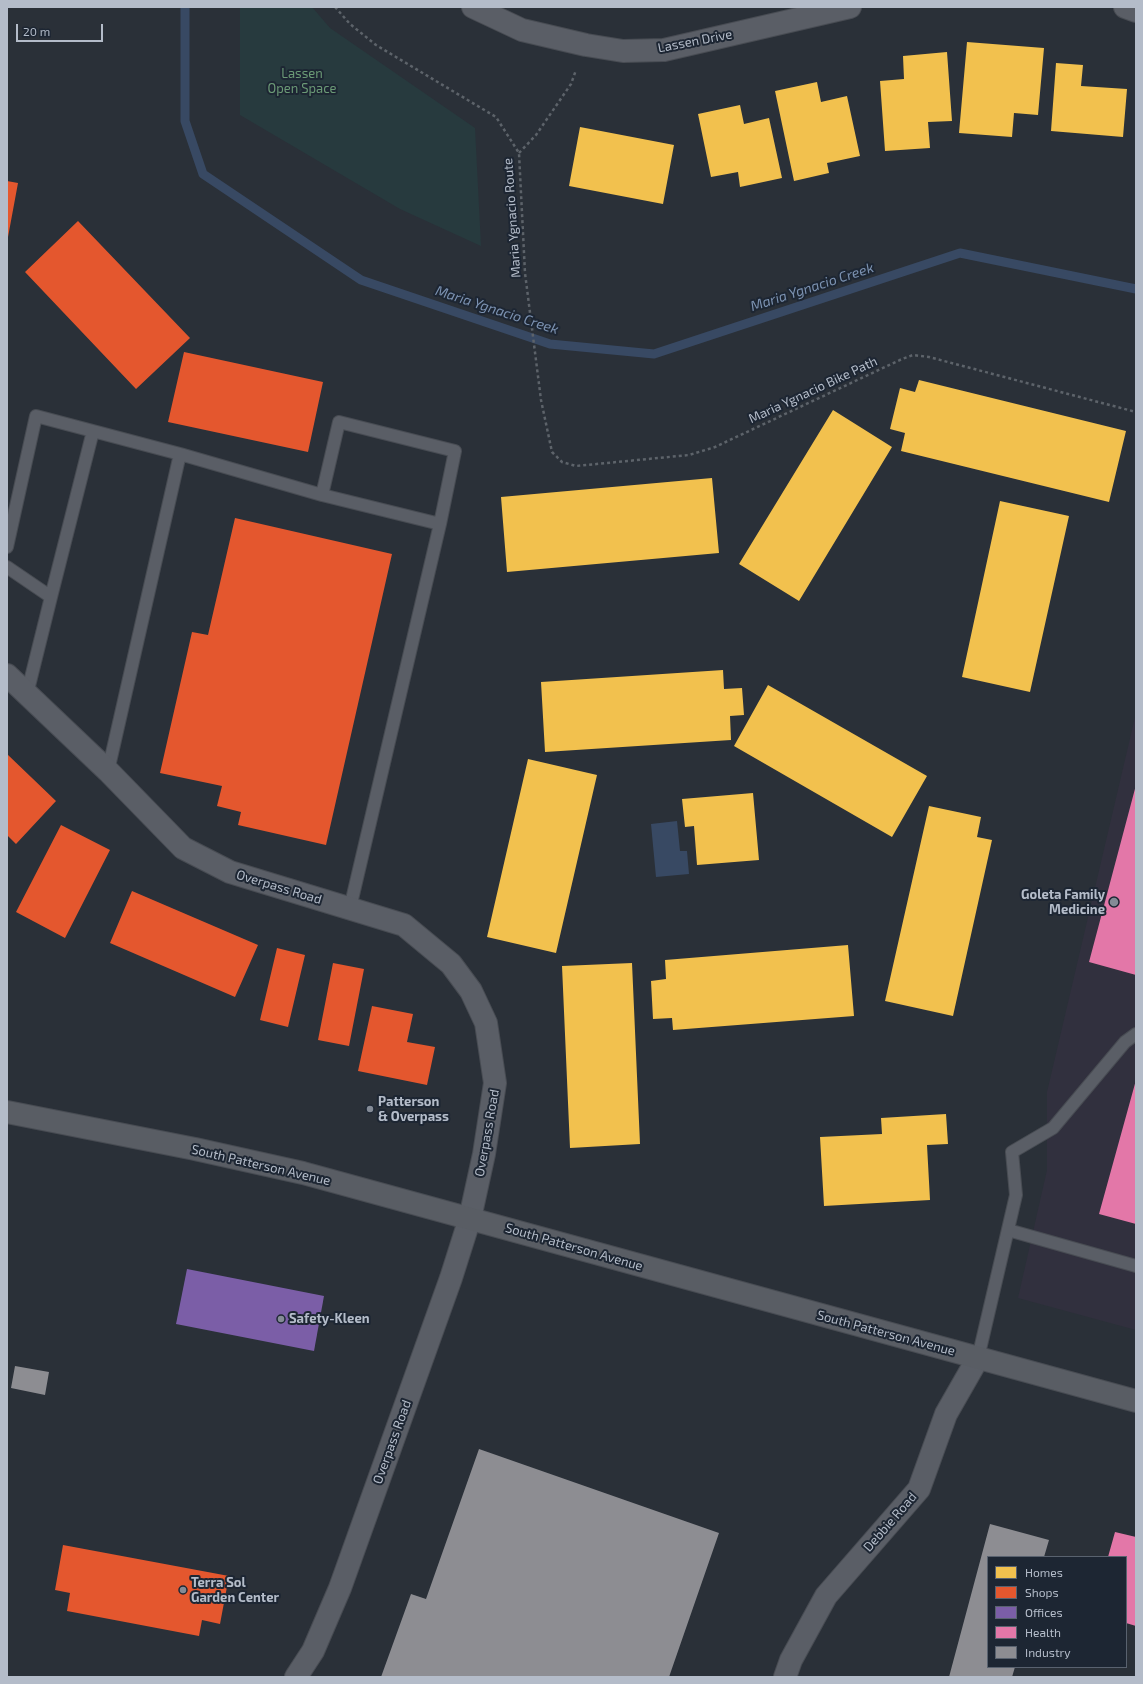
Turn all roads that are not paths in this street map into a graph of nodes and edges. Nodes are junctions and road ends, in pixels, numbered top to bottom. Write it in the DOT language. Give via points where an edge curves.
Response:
graph roads {
  1 [pos="473,7"];
  2 [pos="850,7"];
  3 [pos="1125,7"];
  4 [pos="825,10"];
  5 [pos="1136,11"];
  6 [pos="93,431"];
  7 [pos="180,454"];
  8 [pos="322,495"];
  9 [pos="440,524"];
  10 [pos="7,548"];
  11 [pos="7,567"];
  12 [pos="51,597"];
  13 [pos="7,675"];
  14 [pos="27,694"];
  15 [pos="108,771"];
  16 [pos="350,908"];
  17 [pos="1136,1034"];
  18 [pos="7,1112"];
  19 [pos="470,1218"];
  20 [pos="1008,1230"];
  21 [pos="1136,1266"];
  22 [pos="978,1358"];
  23 [pos="1136,1401"];
  24 [pos="296,1677"];
  25 [pos="785,1677"];
  1 -- 4 [label="street, Lassen Drive" via="522,30 623,51 664,50"];
  2 -- 4 [label="street, Lassen Drive"];
  3 -- 5 [label="street"];
  6 -- 7 [label="lane"];
  6 -- 10 [label="lane" via="36,416"];
  6 -- 12 [label="lane"];
  7 -- 8 [label="lane"];
  7 -- 15 [label="lane"];
  8 -- 9 [label="lane"];
  8 -- 9 [label="lane" via="339,422 455,451"];
  9 -- 16 [label="lane"];
  11 -- 12 [label="lane"];
  12 -- 14 [label="lane"];
  13 -- 14 [label="street, Overpass Road"];
  14 -- 15 [label="street, Overpass Road"];
  15 -- 16 [label="street, Overpass Road" via="183,848 230,872"];
  16 -- 19 [label="street, Overpass Road" via="404,925 451,964 471,991 486,1023 496,1083"];
  17 -- 20 [label="lane" via="1115,1052 1053,1128 1012,1152 1016,1195"];
  18 -- 19 [label="main road, South Patterson Avenue" via="281,1168"];
  19 -- 22 [label="main road, South Patterson Avenue"];
  19 -- 24 [label="street, Overpass Road" via="340,1588 313,1651"];
  20 -- 21 [label="lane"];
  20 -- 22 [label="lane"];
  22 -- 23 [label="main road, South Patterson Avenue"];
  22 -- 25 [label="street, Debbie Road" via="946,1414 919,1489 826,1596 791,1660"];
}
